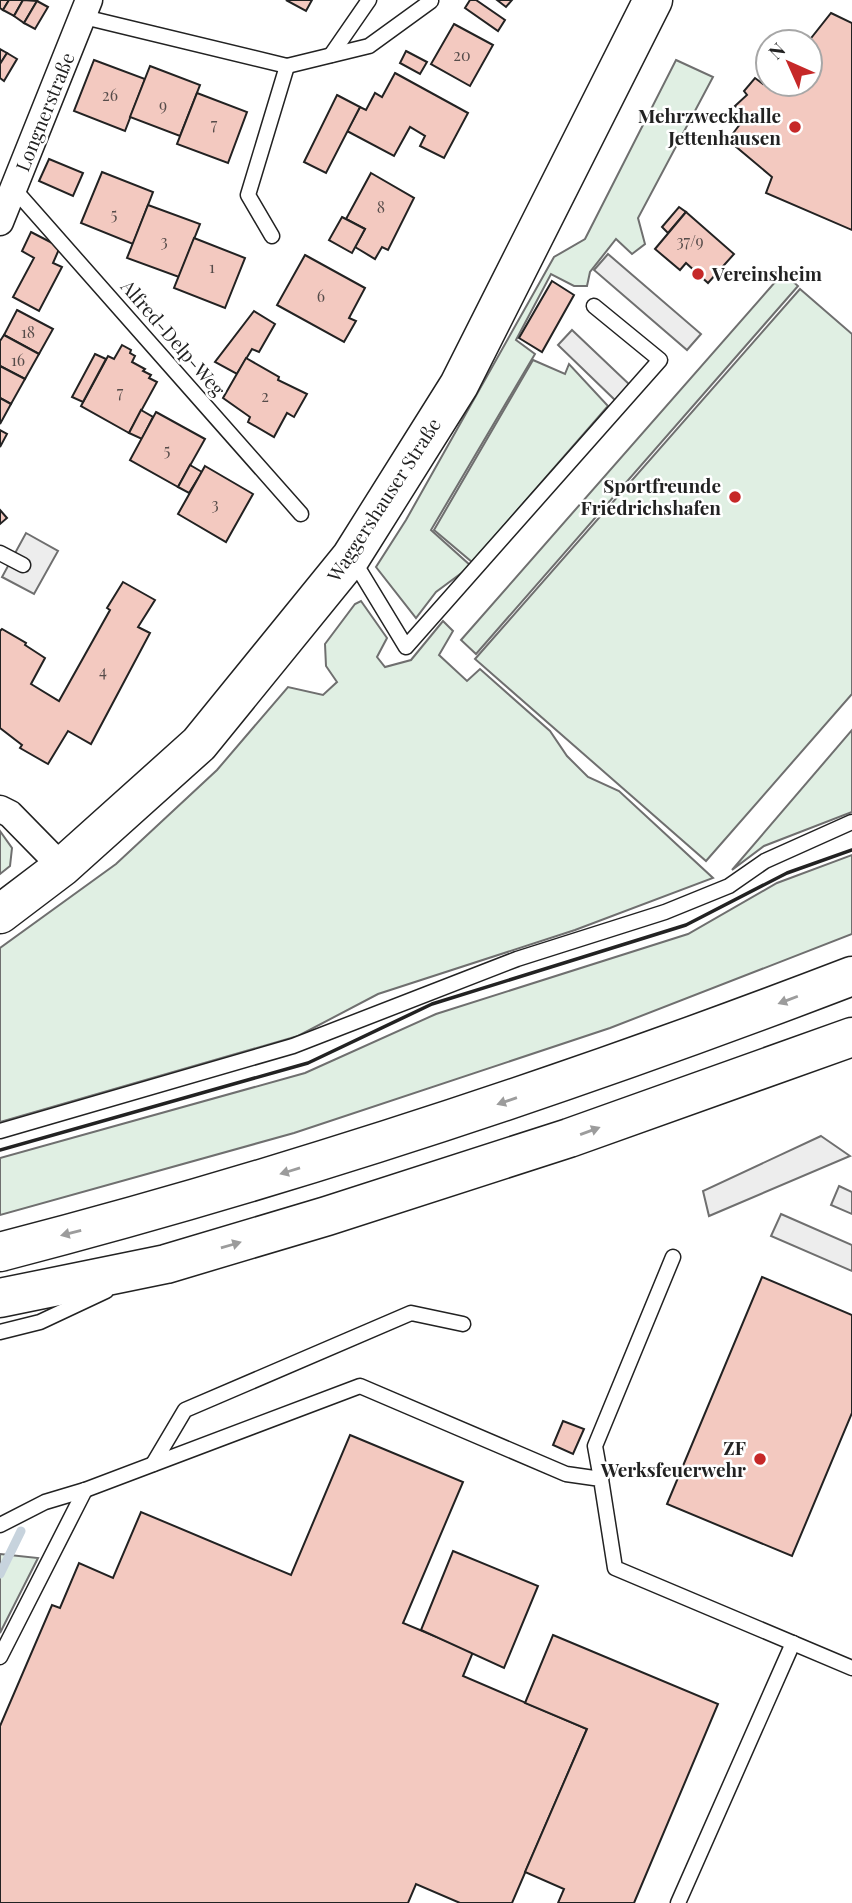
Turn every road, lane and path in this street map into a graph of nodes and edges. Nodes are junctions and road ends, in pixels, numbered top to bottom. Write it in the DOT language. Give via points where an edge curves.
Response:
graph roads {
  1 [pos="369,0"];
  2 [pos="653,0"];
  3 [pos="431,1"];
  4 [pos="87,9"];
  5 [pos="331,55"];
  6 [pos="287,66"];
  7 [pos="14,189"];
  8 [pos="0,222"];
  9 [pos="272,236"];
  10 [pos="594,306"];
  11 [pos="301,514"];
  12 [pos="0,552"];
  13 [pos="351,557"];
  14 [pos="23,565"];
  15 [pos="0,809"];
  16 [pos="852,822"];
  17 [pos="62,867"];
  18 [pos="0,914"];
  19 [pos="852,976"];
  20 [pos="852,1037"];
  21 [pos="0,1131"];
  22 [pos="0,1252"];
  23 [pos="673,1257"];
  24 [pos="166,1264"];
  25 [pos="0,1297"];
  26 [pos="463,1324"];
  27 [pos="0,1332"];
  28 [pos="153,1464"];
  29 [pos="601,1479"];
  30 [pos="85,1490"];
  31 [pos="3,1523"];
  32 [pos="793,1643"];
  33 [pos="0,1657"];
  34 [pos="852,1668"];
  35 [pos="678,1903"];
  1 -- 5 [label="lane"];
  2 -- 13 [label="main road, Waggershauser Straße" via="459,385"];
  3 -- 5 [label="lane" via="369,46"];
  4 -- 6 [label="lane"];
  4 -- 7 [label="street, Longnerstraße"];
  5 -- 6 [label="lane"];
  6 -- 9 [label="lane" via="248,195"];
  7 -- 8 [label="street, Longnerstraße"];
  7 -- 11 [label="lane, Alfred-Delp-Weg"];
  10 -- 13 [label="lane" via="660,360 406,647"];
  12 -- 14 [label="lane"];
  13 -- 17 [label="main road, Waggershauser Straße" via="199,744"];
  15 -- 17 [label="street"];
  16 -- 21 [label="lane" via="765,861 729,886 665,912 517,959 293,1046"];
  17 -- 18 [label="main road, Waggershauser Straße"];
  19 -- 22 [label="main road, one-way" via="571,1080 393,1139"];
  24 -- 20 [label="main road, one-way" via="479,1168"];
  23 -- 29 [label="lane" via="595,1446"];
  24 -- 25 [label="main road"];
  24 -- 27 [label="lane" via="40,1322"];
  26 -- 28 [label="lane" via="411,1312 185,1410"];
  28 -- 29 [label="lane" via="360,1385 566,1474"];
  28 -- 30 [label="lane"];
  29 -- 32 [label="lane" via="615,1568"];
  30 -- 31 [label="lane" via="45,1502"];
  30 -- 33 [label="lane"];
  32 -- 34 [label="lane"];
  32 -- 35 [label="lane"];
}
